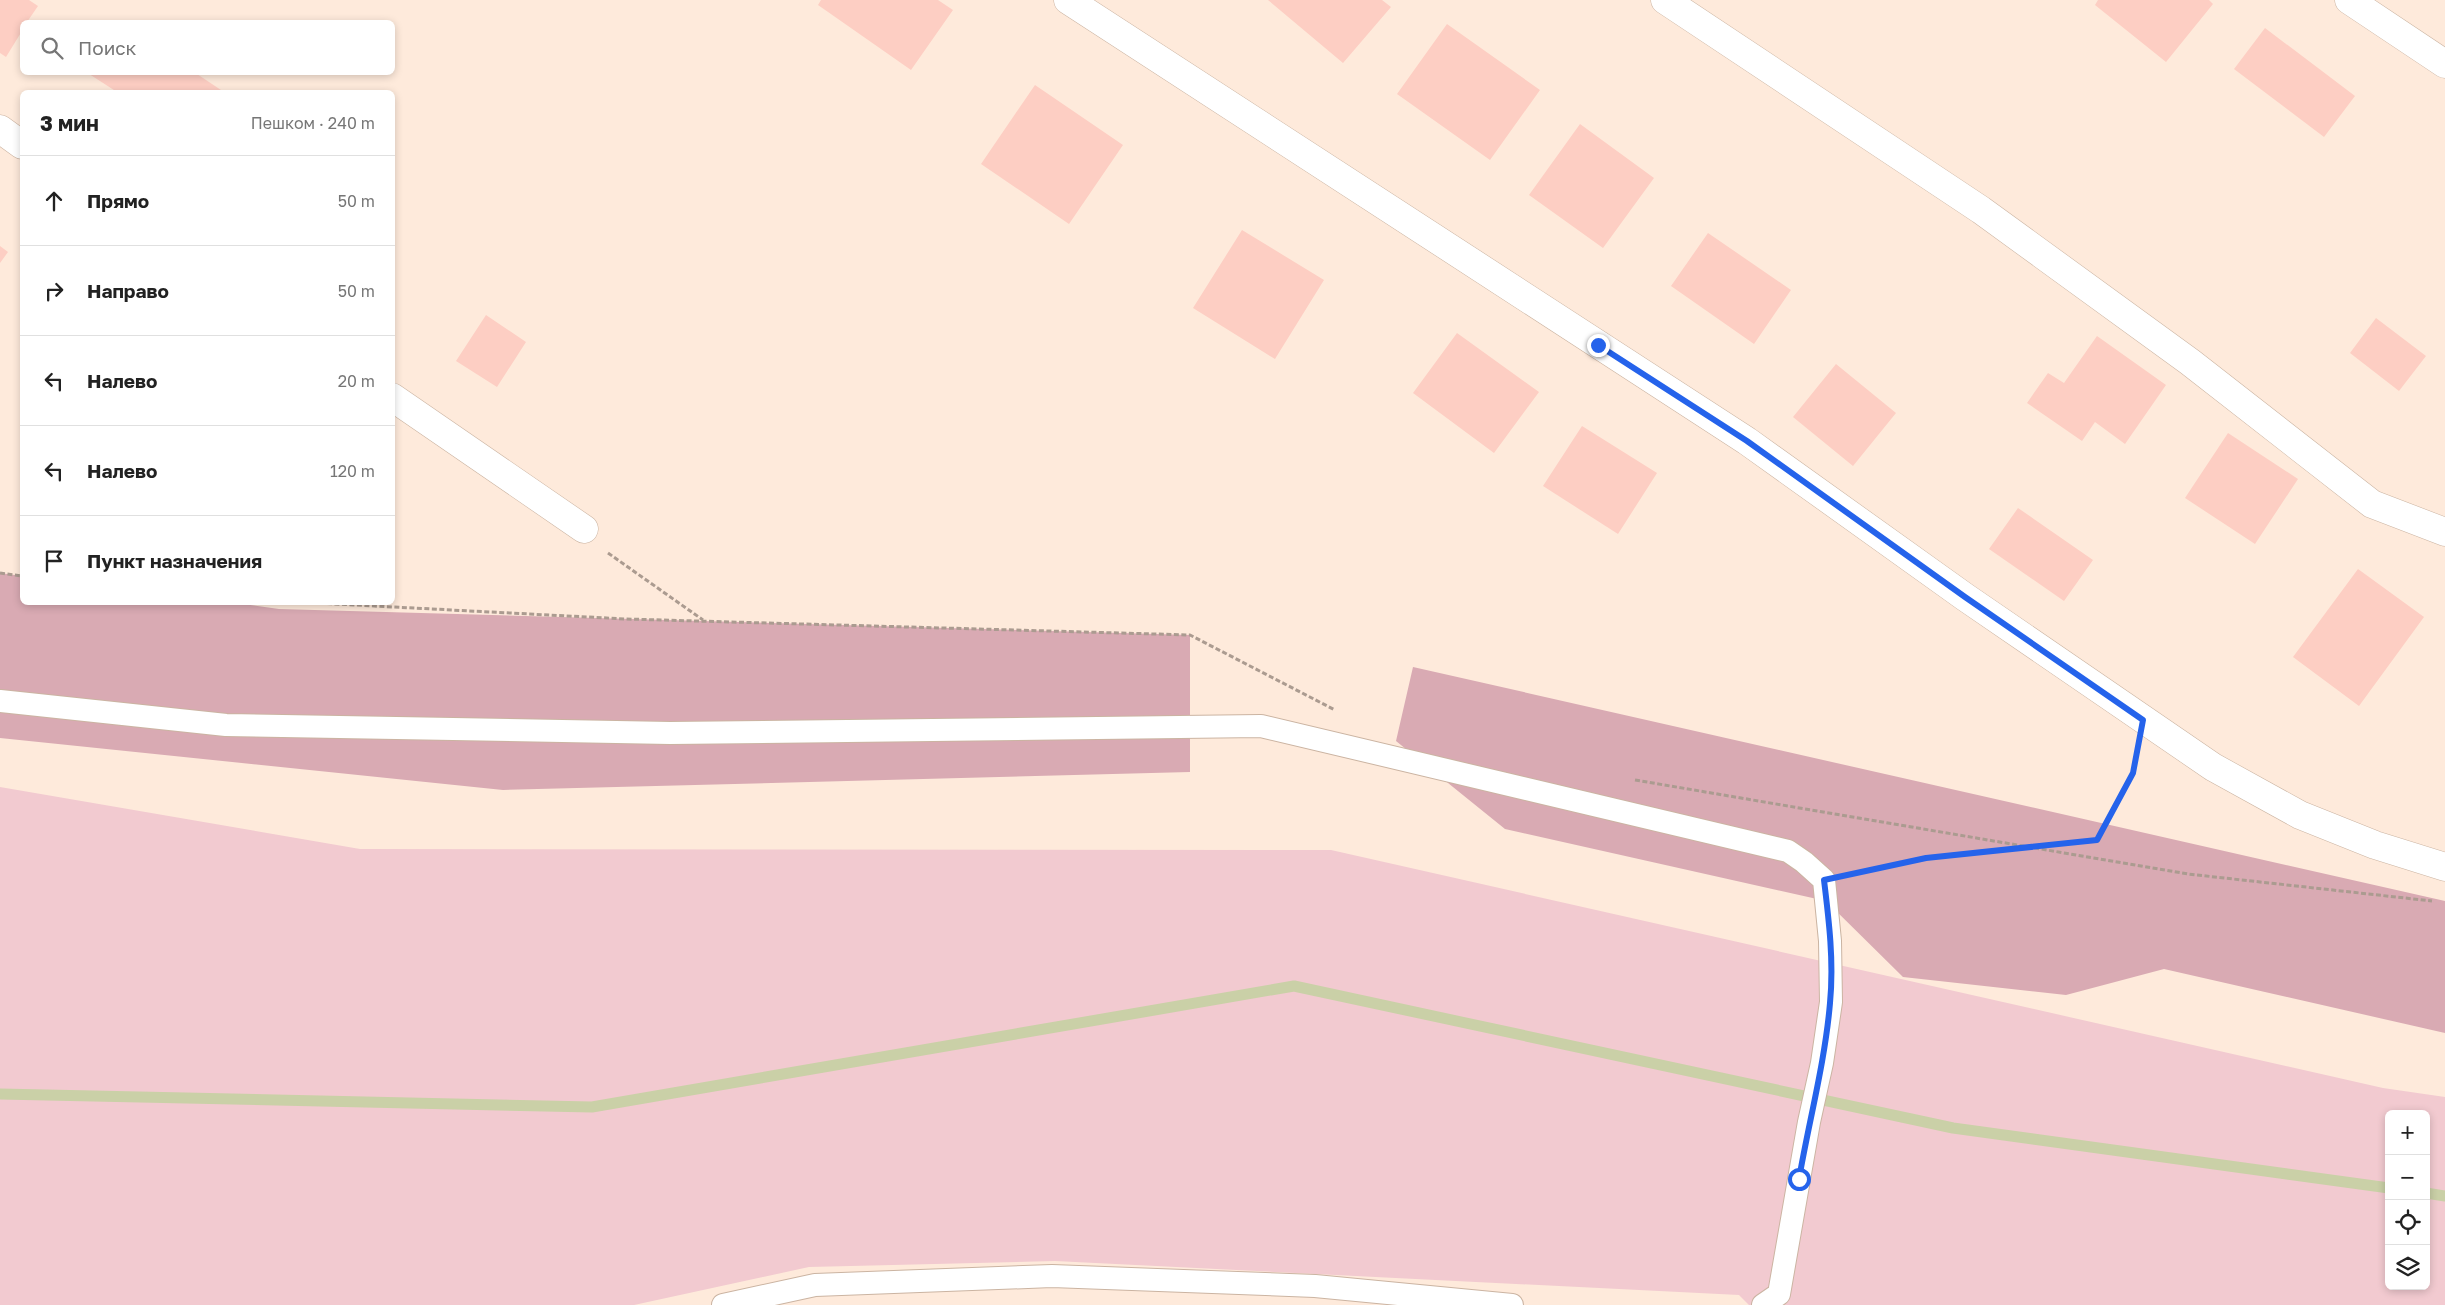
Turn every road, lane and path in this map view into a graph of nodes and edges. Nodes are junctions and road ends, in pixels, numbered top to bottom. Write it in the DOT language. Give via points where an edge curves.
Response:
graph roads {
  1 [pos="1068,0"];
  2 [pos="1665,0"];
  3 [pos="2349,0"];
  4 [pos="2445,64"];
  5 [pos="0,130"];
  6 [pos="20,144"];
  7 [pos="395,399"];
  8 [pos="584,529"];
  9 [pos="2445,532"];
  10 [pos="0,573"];
  11 [pos="20,576"];
  12 [pos="0,702"];
  13 [pos="2143,720"];
  14 [pos="2445,867"];
  15 [pos="1824,880"];
  16 [pos="723,1305"];
  17 [pos="1512,1305"];
  18 [pos="1763,1305"];
  1 -- 13 [label="street" via="1747,441"];
  2 -- 9 [label="street" via="1981,210 2190,362 2372,504"];
  3 -- 4 [label="street"];
  5 -- 6 [label="street"];
  7 -- 8 [label="street"];
  10 -- 11 [label="path"];
  12 -- 15 [label="lane" via="226,725 670,733 1261,726 1788,851"];
  13 -- 14 [label="street" via="2213,767 2300,815 2375,845"];
  13 -- 15 [label="path" via="2133,773 2097,840 1926,858"];
  15 -- 18 [label="lane" via="1830,941 1830,1002 1822,1063 1779,1294"];
  16 -- 17 [label="lane" via="815,1285 1052,1276 1315,1286"];
}
